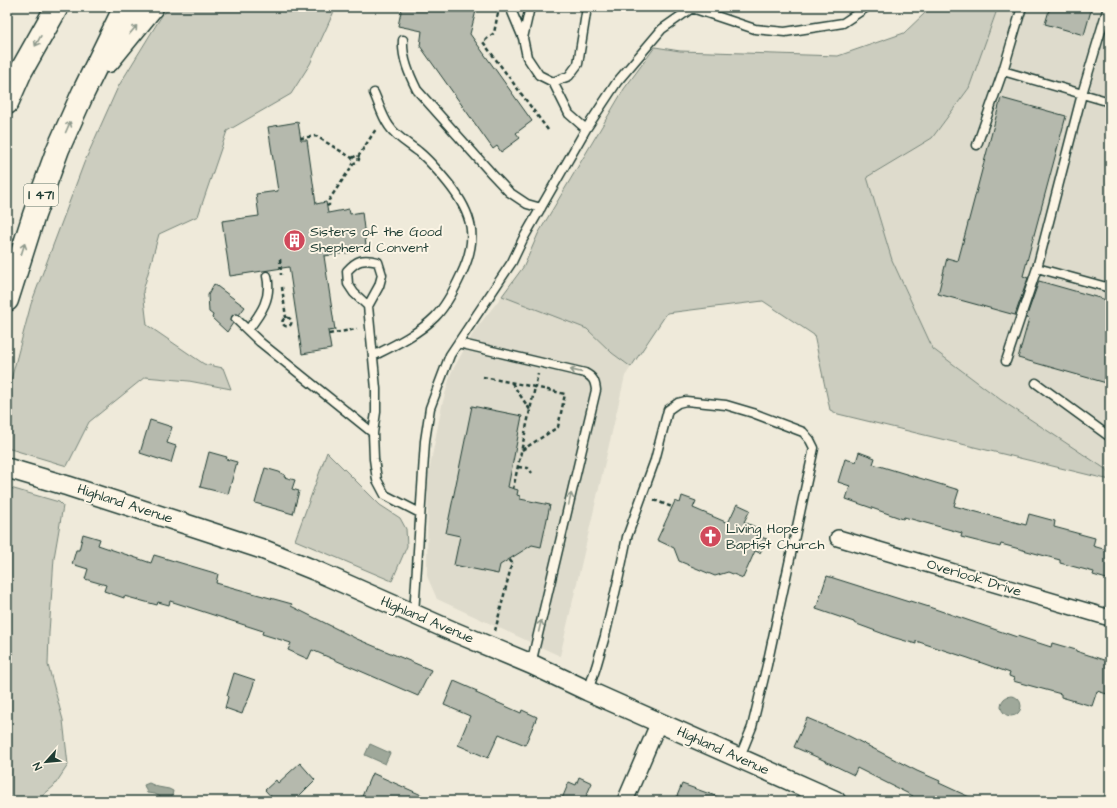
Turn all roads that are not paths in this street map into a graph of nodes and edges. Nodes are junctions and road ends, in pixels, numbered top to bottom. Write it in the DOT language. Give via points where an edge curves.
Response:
graph roads {
  1 [pos="57,7"];
  2 [pos="125,7"];
  3 [pos="152,7"];
  4 [pos="510,7"];
  5 [pos="530,7"];
  6 [pos="587,7"];
  7 [pos="867,7"];
  8 [pos="1022,7"];
  9 [pos="1108,7"];
  10 [pos="692,8"];
  11 [pos="523,38"];
  12 [pos="403,40"];
  13 [pos="1004,71"];
  14 [pos="553,82"];
  15 [pos="83,93"];
  16 [pos="374,93"];
  17 [pos="1082,94"];
  18 [pos="1110,102"];
  19 [pos="7,103"];
  20 [pos="586,129"];
  21 [pos="976,145"];
  22 [pos="541,208"];
  23 [pos="1037,268"];
  24 [pos="267,276"];
  25 [pos="1110,288"];
  26 [pos="7,300"];
  27 [pos="368,306"];
  28 [pos="236,319"];
  29 [pos="248,330"];
  30 [pos="458,343"];
  31 [pos="373,356"];
  32 [pos="1006,361"];
  33 [pos="1036,383"];
  34 [pos="373,433"];
  35 [pos="1110,437"];
  36 [pos="7,468"];
  37 [pos="420,513"];
  38 [pos="838,538"];
  39 [pos="414,614"];
  40 [pos="1110,618"];
  41 [pos="531,664"];
  42 [pos="588,691"];
  43 [pos="659,722"];
  44 [pos="739,759"];
  45 [pos="625,801"];
  46 [pos="836,801"];
  1 -- 19 [label="highway, one-way" via="21,71"];
  2 -- 15 [label="highway, I 471"];
  15 -- 3 [label="highway, one-way"];
  4 -- 11 [label="lane"];
  5 -- 11 [label="lane"];
  6 -- 14 [label="lane" via="578,64 569,76"];
  7 -- 10 [label="lane" via="843,23 785,32 755,28"];
  8 -- 13 [label="lane"];
  9 -- 17 [label="lane"];
  10 -- 20 [label="lane" via="662,29 617,82"];
  11 -- 14 [label="lane" via="527,57 539,75"];
  12 -- 22 [label="lane" via="409,74 417,90 510,192 527,204"];
  13 -- 17 [label="lane"];
  13 -- 21 [label="lane"];
  14 -- 20 [label="lane" via="569,114"];
  26 -- 15 [label="highway, I 471, one-way" via="39,200"];
  16 -- 31 [label="lane" via="390,127 436,168 458,197 468,215 472,238 464,270 436,316 406,339"];
  17 -- 18 [label="lane"];
  17 -- 23 [label="lane"];
  20 -- 22 [label="lane"];
  22 -- 30 [label="lane" via="508,268"];
  23 -- 25 [label="lane"];
  23 -- 32 [label="lane"];
  24 -- 29 [label="lane" via="269,286 263,311"];
  27 -- 27 [label="lane" via="382,275 378,262 368,259 354,264 347,271 348,284"];
  27 -- 31 [label="lane"];
  28 -- 29 [label="lane"];
  29 -- 34 [label="lane"];
  30 -- 37 [label="lane" via="450,355 430,408"];
  41 -- 30 [label="lane, one-way" via="596,390 595,382 593,377 585,373"];
  31 -- 34 [label="lane" via="376,412"];
  33 -- 35 [label="lane"];
  34 -- 37 [label="lane" via="377,480 385,495"];
  36 -- 39 [label="street, Highland Avenue" via="262,549"];
  37 -- 39 [label="lane"];
  38 -- 40 [label="street, Overlook Drive"];
  39 -- 41 [label="street, Highland Avenue"];
  41 -- 42 [label="street, Highland Avenue"];
  42 -- 43 [label="street, Highland Avenue"];
  42 -- 44 [label="lane" via="605,636 627,537 655,460 668,410 686,401 726,405 803,432 814,448 767,665 752,727"];
  43 -- 44 [label="street, Highland Avenue"];
  43 -- 45 [label="street"];
  44 -- 46 [label="street, Highland Avenue"];
}
